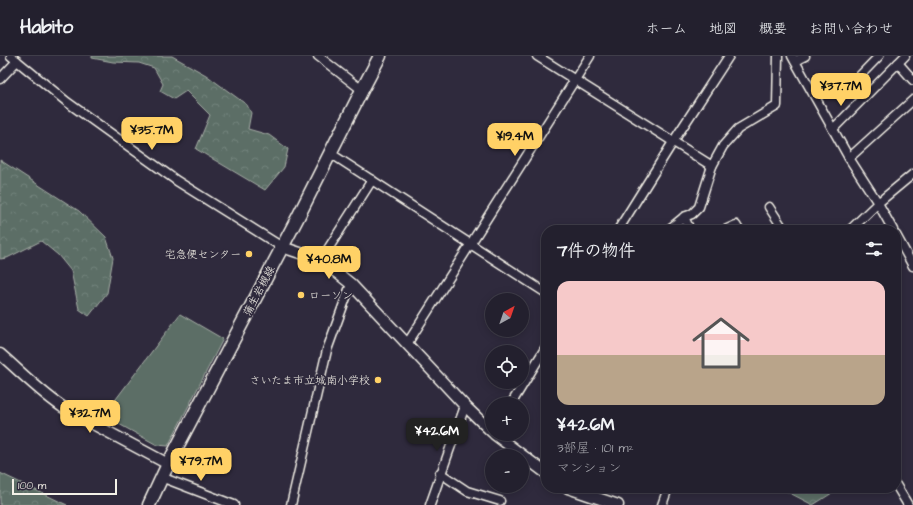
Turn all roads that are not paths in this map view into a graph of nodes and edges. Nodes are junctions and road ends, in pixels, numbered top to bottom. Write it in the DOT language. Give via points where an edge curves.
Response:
graph roads {
  1 [pos="318,56"];
  2 [pos="380,56"];
  3 [pos="537,56"];
  4 [pos="590,56"];
  5 [pos="729,56"];
  6 [pos="778,56"];
  7 [pos="805,56"];
  8 [pos="879,56"];
  9 [pos="905,56"];
  10 [pos="14,58"];
  11 [pos="793,59"];
  12 [pos="898,64"];
  13 [pos="0,79"];
  14 [pos="575,80"];
  15 [pos="913,80"];
  16 [pos="362,90"];
  17 [pos="862,98"];
  18 [pos="913,100"];
  19 [pos="833,129"];
  20 [pos="673,142"];
  21 [pos="330,153"];
  22 [pos="849,158"];
  23 [pos="712,166"];
  24 [pos="913,174"];
  25 [pos="372,180"];
  26 [pos="878,203"];
  27 [pos="769,207"];
  28 [pos="684,216"];
  29 [pos="621,225"];
  30 [pos="674,225"];
  31 [pos="688,225"];
  32 [pos="781,225"];
  33 [pos="855,225"];
  34 [pos="890,225"];
  35 [pos="471,244"];
  36 [pos="901,244"];
  37 [pos="282,247"];
  38 [pos="321,260"];
  39 [pos="913,266"];
  40 [pos="351,284"];
  41 [pos="541,290"];
  42 [pos="407,344"];
  43 [pos="0,354"];
  44 [pos="541,355"];
  45 [pos="515,397"];
  46 [pos="465,406"];
  47 [pos="485,425"];
  48 [pos="504,441"];
  49 [pos="168,464"];
  50 [pos="541,469"];
  51 [pos="440,473"];
  52 [pos="161,477"];
  53 [pos="583,493"];
  54 [pos="666,493"];
  55 [pos="901,493"];
  56 [pos="500,501"];
  57 [pos="149,505"];
  58 [pos="234,505"];
  59 [pos="291,505"];
  60 [pos="430,505"];
  61 [pos="618,505"];
  62 [pos="662,505"];
  63 [pos="908,505"];
  1 -- 16 [label="street"];
  2 -- 16 [label="main road, 蒲生岩槻線"];
  3 -- 14 [label="street"];
  4 -- 14 [label="street"];
  5 -- 20 [label="street"];
  6 -- 23 [label="street" via="777,106 738,129 723,146"];
  7 -- 11 [label="street"];
  8 -- 17 [label="street" via="850,86"];
  9 -- 12 [label="street"];
  10 -- 13 [label="street"];
  10 -- 37 [label="street" via="85,115 177,182"];
  11 -- 19 [label="street"];
  12 -- 15 [label="street"];
  12 -- 17 [label="street"];
  14 -- 20 [label="street"];
  14 -- 35 [label="street"];
  16 -- 21 [label="main road, 蒲生岩槻線"];
  17 -- 19 [label="street"];
  18 -- 22 [label="street"];
  19 -- 22 [label="street"];
  20 -- 23 [label="street"];
  20 -- 29 [label="street"];
  21 -- 25 [label="street"];
  21 -- 37 [label="main road, 蒲生岩槻線"];
  22 -- 26 [label="street"];
  23 -- 28 [label="street" via="699,207 692,214"];
  24 -- 26 [label="street"];
  25 -- 35 [label="street"];
  25 -- 38 [label="street"];
  26 -- 33 [label="street"];
  26 -- 34 [label="street"];
  27 -- 32 [label="street"];
  28 -- 30 [label="street"];
  28 -- 31 [label="street"];
  35 -- 41 [label="street"];
  35 -- 42 [label="street"];
  36 -- 39 [label="street"];
  37 -- 38 [label="street"];
  37 -- 49 [label="main road, 蒲生岩槻線"];
  38 -- 40 [label="street"];
  40 -- 42 [label="street"];
  40 -- 59 [label="street" via="327,350"];
  42 -- 46 [label="street"];
  43 -- 49 [label="street" via="51,400"];
  44 -- 45 [label="street"];
  46 -- 47 [label="street"];
  46 -- 51 [label="street"];
  48 -- 50 [label="street"];
  49 -- 52 [label="main road, 蒲生岩槻線"];
  51 -- 56 [label="street" via="467,492"];
  51 -- 60 [label="street"];
  52 -- 57 [label="main road, 蒲生岩槻線"];
  52 -- 58 [label="street"];
  53 -- 61 [label="street"];
  54 -- 62 [label="street"];
  55 -- 63 [label="street"];
}
